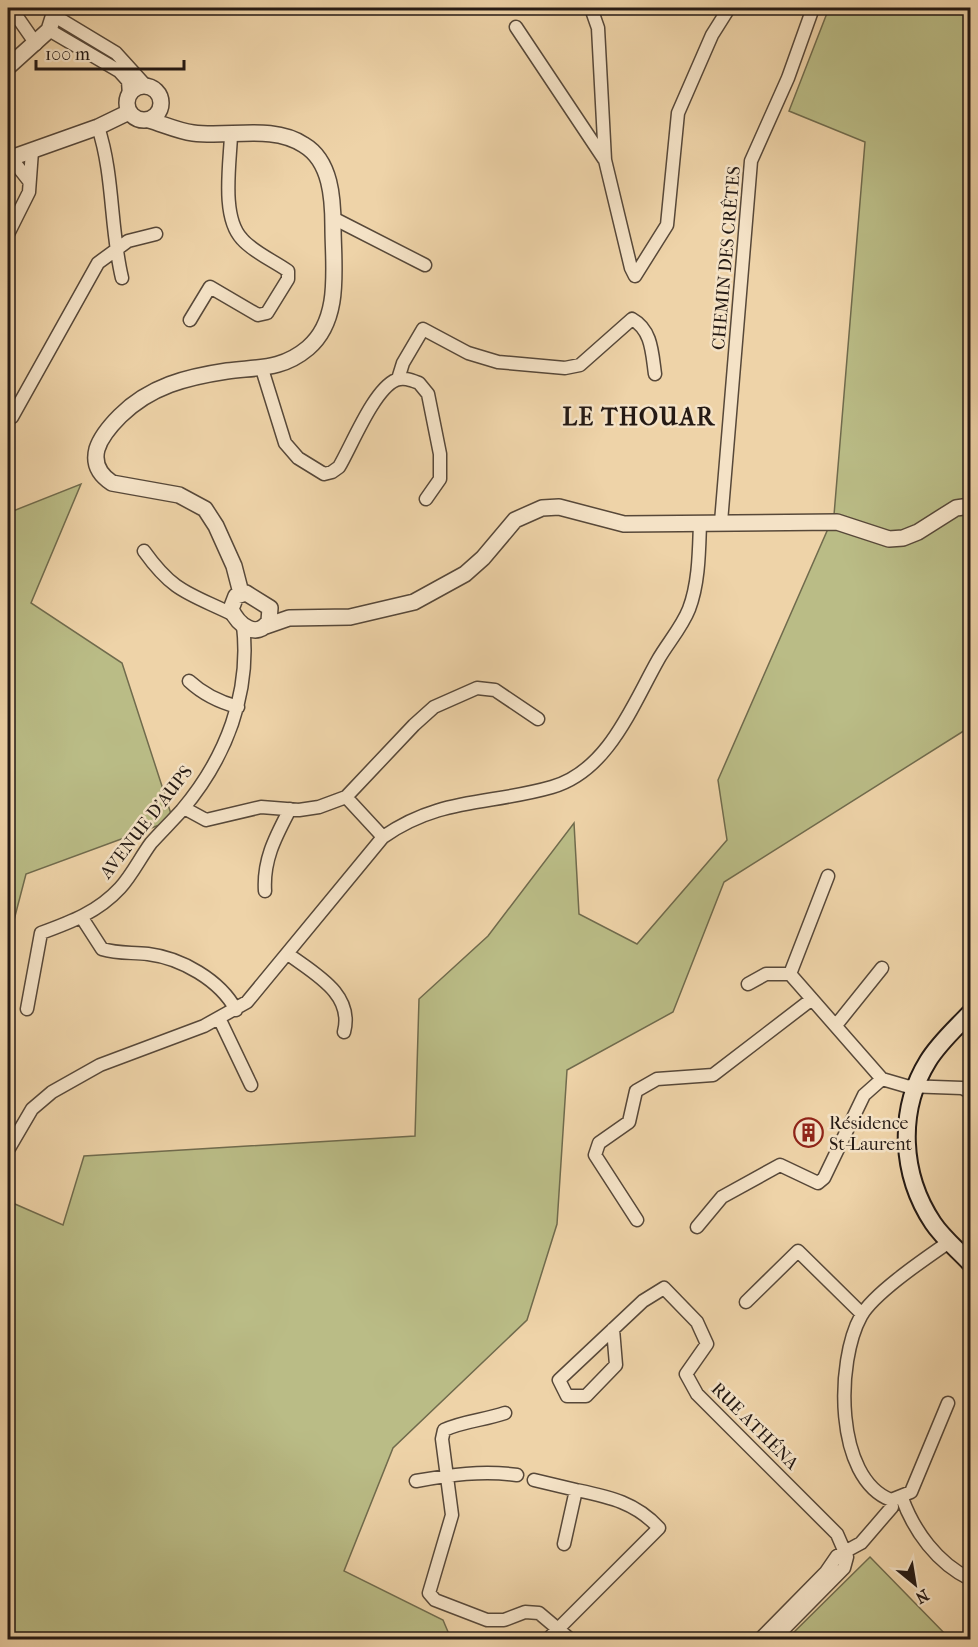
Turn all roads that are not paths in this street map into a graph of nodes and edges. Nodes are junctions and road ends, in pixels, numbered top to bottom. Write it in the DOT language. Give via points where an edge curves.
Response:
graph roads {
  1 [pos="11,8"];
  2 [pos="592,8"];
  3 [pos="729,8"];
  4 [pos="813,8"];
  5 [pos="55,11"];
  6 [pos="516,27"];
  7 [pos="49,30"];
  8 [pos="36,44"];
  9 [pos="8,67"];
  10 [pos="146,86"];
  11 [pos="129,95"];
  12 [pos="161,105"];
  13 [pos="129,112"];
  14 [pos="149,120"];
  15 [pos="98,127"];
  16 [pos="207,134"];
  17 [pos="231,135"];
  18 [pos="32,151"];
  19 [pos="9,159"];
  20 [pos="604,160"];
  21 [pos="29,180"];
  22 [pos="333,218"];
  23 [pos="8,234"];
  24 [pos="156,234"];
  25 [pos="116,251"];
  26 [pos="425,265"];
  27 [pos="122,278"];
  28 [pos="190,320"];
  29 [pos="262,369"];
  30 [pos="655,374"];
  31 [pos="398,379"];
  32 [pos="8,419"];
  33 [pos="426,499"];
  34 [pos="970,506"];
  35 [pos="721,522"];
  36 [pos="700,523"];
  37 [pos="144,551"];
  38 [pos="241,606"];
  39 [pos="270,608"];
  40 [pos="289,618"];
  41 [pos="262,628"];
  42 [pos="246,658"];
  43 [pos="189,681"];
  44 [pos="238,707"];
  45 [pos="538,718"];
  46 [pos="346,797"];
  47 [pos="184,808"];
  48 [pos="290,809"];
  49 [pos="383,837"];
  50 [pos="828,876"];
  51 [pos="265,891"];
  52 [pos="82,918"];
  53 [pos="288,954"];
  54 [pos="882,968"];
  55 [pos="790,974"];
  56 [pos="748,984"];
  57 [pos="812,999"];
  58 [pos="27,1009"];
  59 [pos="236,1010"];
  60 [pos="970,1013"];
  61 [pos="219,1018"];
  62 [pos="837,1024"];
  63 [pos="344,1032"];
  64 [pos="882,1078"];
  65 [pos="251,1085"];
  66 [pos="916,1086"];
  67 [pos="970,1092"];
  68 [pos="8,1150"];
  69 [pos="637,1220"];
  70 [pos="697,1227"];
  71 [pos="949,1242"];
  72 [pos="970,1263"];
  73 [pos="746,1302"];
  74 [pos="862,1314"];
  75 [pos="613,1329"];
  76 [pos="948,1403"];
  77 [pos="505,1413"];
  78 [pos="447,1475"];
  79 [pos="517,1475"];
  80 [pos="534,1480"];
  81 [pos="416,1481"];
  82 [pos="576,1490"];
  83 [pos="896,1499"];
  84 [pos="564,1544"];
  85 [pos="845,1551"];
  86 [pos="970,1579"];
  87 [pos="559,1628"];
  88 [pos="547,1640"];
  89 [pos="571,1640"];
  90 [pos="759,1640"];
  91 [pos="773,1640"];
  1 -- 8 [label="street"];
  2 -- 20 [label="street" via="598,28"];
  3 -- 20 [label="street" via="712,35 678,113 667,225 635,276"];
  4 -- 35 [label="street, CHEMIN DES CRÊTES" via="788,78 751,161"];
  5 -- 7 [label="street"];
  5 -- 10 [label="street" via="116,53"];
  6 -- 20 [label="street"];
  7 -- 8 [label="street"];
  7 -- 11 [label="street" via="119,71 128,81"];
  8 -- 9 [label="street"];
  10 -- 11 [label="street"];
  10 -- 12 [label="street" via="157,92"];
  11 -- 13 [label="street"];
  12 -- 14 [label="street"];
  12 -- 16 [label="street" via="177,120"];
  13 -- 14 [label="street" via="137,120"];
  13 -- 15 [label="street"];
  14 -- 16 [label="street" via="192,134"];
  15 -- 18 [label="street"];
  15 -- 25 [label="street" via="105,148"];
  16 -- 17 [label="street"];
  17 -- 22 [label="street" via="282,135 305,145 324,167"];
  17 -- 28 [label="street" via="228,203 233,222 241,239 288,271 288,279 267,313 258,315 210,287"];
  18 -- 19 [label="street"];
  18 -- 21 [label="street"];
  19 -- 21 [label="street"];
  21 -- 23 [label="street" via="29,192"];
  22 -- 26 [label="street"];
  22 -- 29 [label="street" via="334,295 323,329 303,351"];
  24 -- 25 [label="street" via="128,241"];
  25 -- 27 [label="street"];
  25 -- 32 [label="street" via="98,263"];
  29 -- 31 [label="street" via="285,443 298,458 324,474 339,467 368,413 388,385"];
  29 -- 38 [label="street" via="174,382 149,393 108,429 97,448 95,462 104,478 112,483 179,495 205,509 234,566"];
  30 -- 31 [label="street" via="647,332 632,319 580,365 565,368 498,362 468,353 423,328"];
  31 -- 33 [label="street" via="419,383 428,394 440,454 440,479"];
  34 -- 35 [label="street" via="956,508 910,535 889,539 837,522"];
  35 -- 36 [label="street"];
  36 -- 40 [label="street" via="624,524 559,507 542,508 515,520 465,574 414,602 350,617"];
  36 -- 49 [label="street" via="698,565 689,609 630,712 587,769 554,786 433,810"];
  37 -- 38 [label="street" via="185,594 214,604"];
  38 -- 39 [label="street"];
  38 -- 41 [label="street" via="249,629"];
  38 -- 42 [label="street, AVENUE D'AUPS"];
  39 -- 40 [label="street"];
  39 -- 41 [label="street" via="271,616"];
  40 -- 41 [label="street"];
  41 -- 42 [label="street, AVENUE D'AUPS"];
  42 -- 44 [label="street, AVENUE D'AUPS"];
  43 -- 44 [label="street" via="219,702"];
  44 -- 47 [label="street, AVENUE D'AUPS" via="227,739"];
  45 -- 46 [label="street" via="495,690 477,688 434,707"];
  46 -- 48 [label="street" via="319,807"];
  46 -- 49 [label="street"];
  47 -- 48 [label="street" via="206,820 261,807"];
  47 -- 52 [label="street, AVENUE D'AUPS" via="152,843 120,888"];
  48 -- 51 [label="street" via="270,847"];
  49 -- 53 [label="street"];
  50 -- 55 [label="street"];
  52 -- 58 [label="street, AVENUE D'AUPS" via="42,933"];
  52 -- 59 [label="street" via="102,949 150,954 186,966 220,988"];
  53 -- 59 [label="street"];
  53 -- 63 [label="street" via="338,995 348,1018"];
  54 -- 62 [label="street"];
  55 -- 56 [label="street" via="766,974"];
  55 -- 57 [label="street"];
  57 -- 62 [label="street"];
  57 -- 69 [label="street" via="713,1075 657,1079 636,1091 629,1122 599,1143 596,1155"];
  59 -- 61 [label="street"];
  60 -- 66 [label="main road" via="929,1059"];
  61 -- 65 [label="street"];
  61 -- 68 [label="street" via="100,1065 58,1088 32,1109"];
  62 -- 64 [label="street"];
  64 -- 66 [label="street"];
  64 -- 70 [label="street" via="864,1095 824,1178 818,1183 780,1165 722,1197"];
  66 -- 67 [label="street" via="962,1088"];
  66 -- 71 [label="main road" via="906,1133 912,1175 923,1205"];
  71 -- 72 [label="main road"];
  71 -- 74 [label="street" via="897,1280"];
  73 -- 74 [label="street" via="798,1251"];
  74 -- 83 [label="street" via="844,1380 846,1419 858,1464 870,1486 880,1496"];
  75 -- 75 [label="street, RUE ATHÉNA" via="559,1380 567,1396 585,1396 616,1365"];
  75 -- 85 [label="street, RUE ATHÉNA" via="643,1301 664,1288 697,1322 707,1344 686,1374 697,1394 837,1534"];
  76 -- 83 [label="street" via="916,1483 911,1492"];
  77 -- 78 [label="street" via="444,1430"];
  78 -- 79 [label="street"];
  78 -- 81 [label="street"];
  78 -- 87 [label="street" via="452,1515 429,1593 435,1600 487,1620 504,1620 532,1611"];
  80 -- 82 [label="street"];
  82 -- 84 [label="street"];
  82 -- 87 [label="street" via="621,1499 659,1528"];
  83 -- 85 [label="street" via="861,1543"];
  83 -- 86 [label="street" via="920,1536"];
  85 -- 90 [label="street"];
  85 -- 91 [label="street" via="844,1568"];
  87 -- 88 [label="street"];
  87 -- 89 [label="street"];
}
